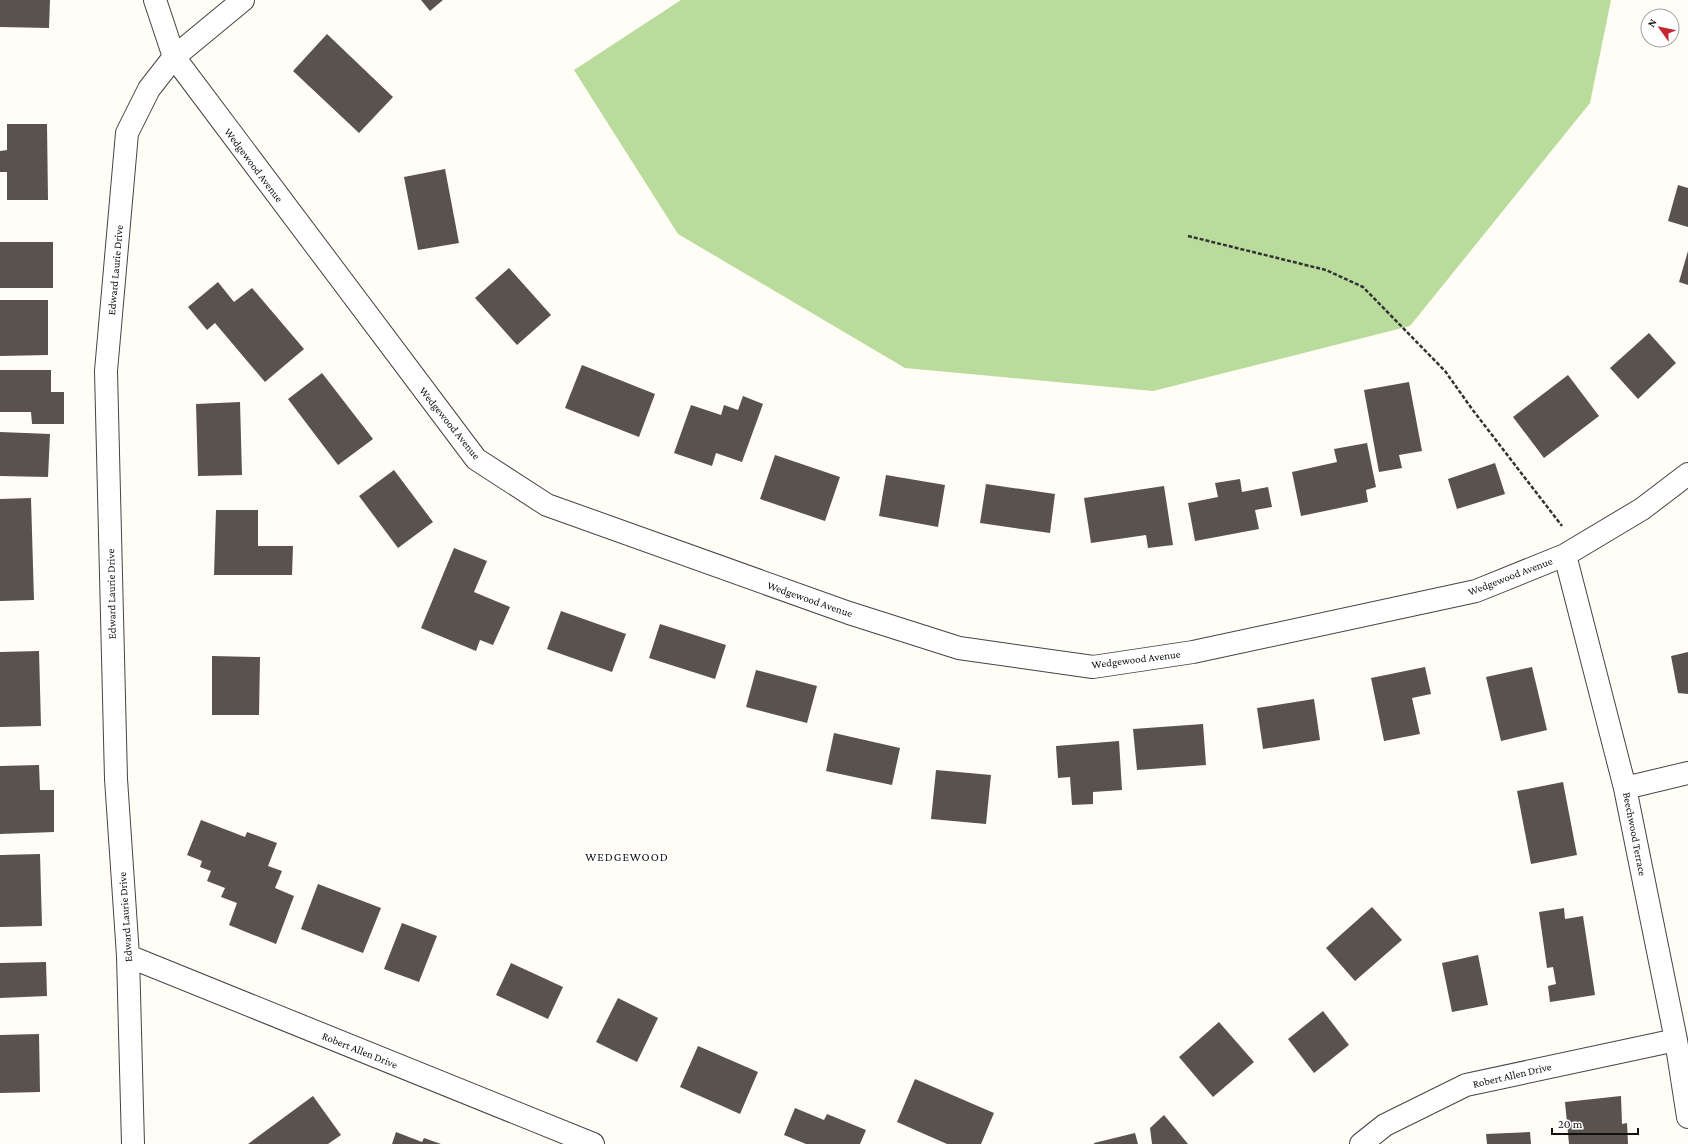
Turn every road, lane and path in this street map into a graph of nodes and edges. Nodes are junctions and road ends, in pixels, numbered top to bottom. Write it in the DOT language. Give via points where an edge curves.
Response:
graph roads {
  1 [pos="155,0"];
  2 [pos="243,0"];
  3 [pos="174,57"];
  4 [pos="1188,236"];
  5 [pos="1688,474"];
  6 [pos="1572,551"];
  7 [pos="1688,773"];
  8 [pos="1625,788"];
  9 [pos="128,956"];
  10 [pos="1676,1040"];
  11 [pos="1688,1117"];
  12 [pos="133,1144"];
  13 [pos="593,1144"];
  14 [pos="1361,1144"];
  1 -- 3 [label="street, Wedgewood Avenue"];
  2 -- 3 [label="street, Edward Laurie Drive"];
  3 -- 6 [label="street, Wedgewood Avenue" via="476,459 554,508 849,613 958,648 1093,667 1193,652 1476,591"];
  3 -- 9 [label="street, Edward Laurie Drive" via="148,89 127,133 106,371 116,779"];
  4 -- 6 [label="path" via="1326,270 1363,287 1445,371"];
  5 -- 6 [label="street, Wedgewood Avenue" via="1642,509"];
  6 -- 8 [label="street, Beechwood Terrace"];
  7 -- 8 [label="street"];
  8 -- 10 [label="street, Beechwood Terrace"];
  9 -- 12 [label="street, Edward Laurie Drive"];
  9 -- 13 [label="street, Robert Allen Drive"];
  10 -- 11 [label="street, Beechwood Terrace"];
  10 -- 14 [label="street, Robert Allen Drive" via="1466,1085 1385,1125"];
}
